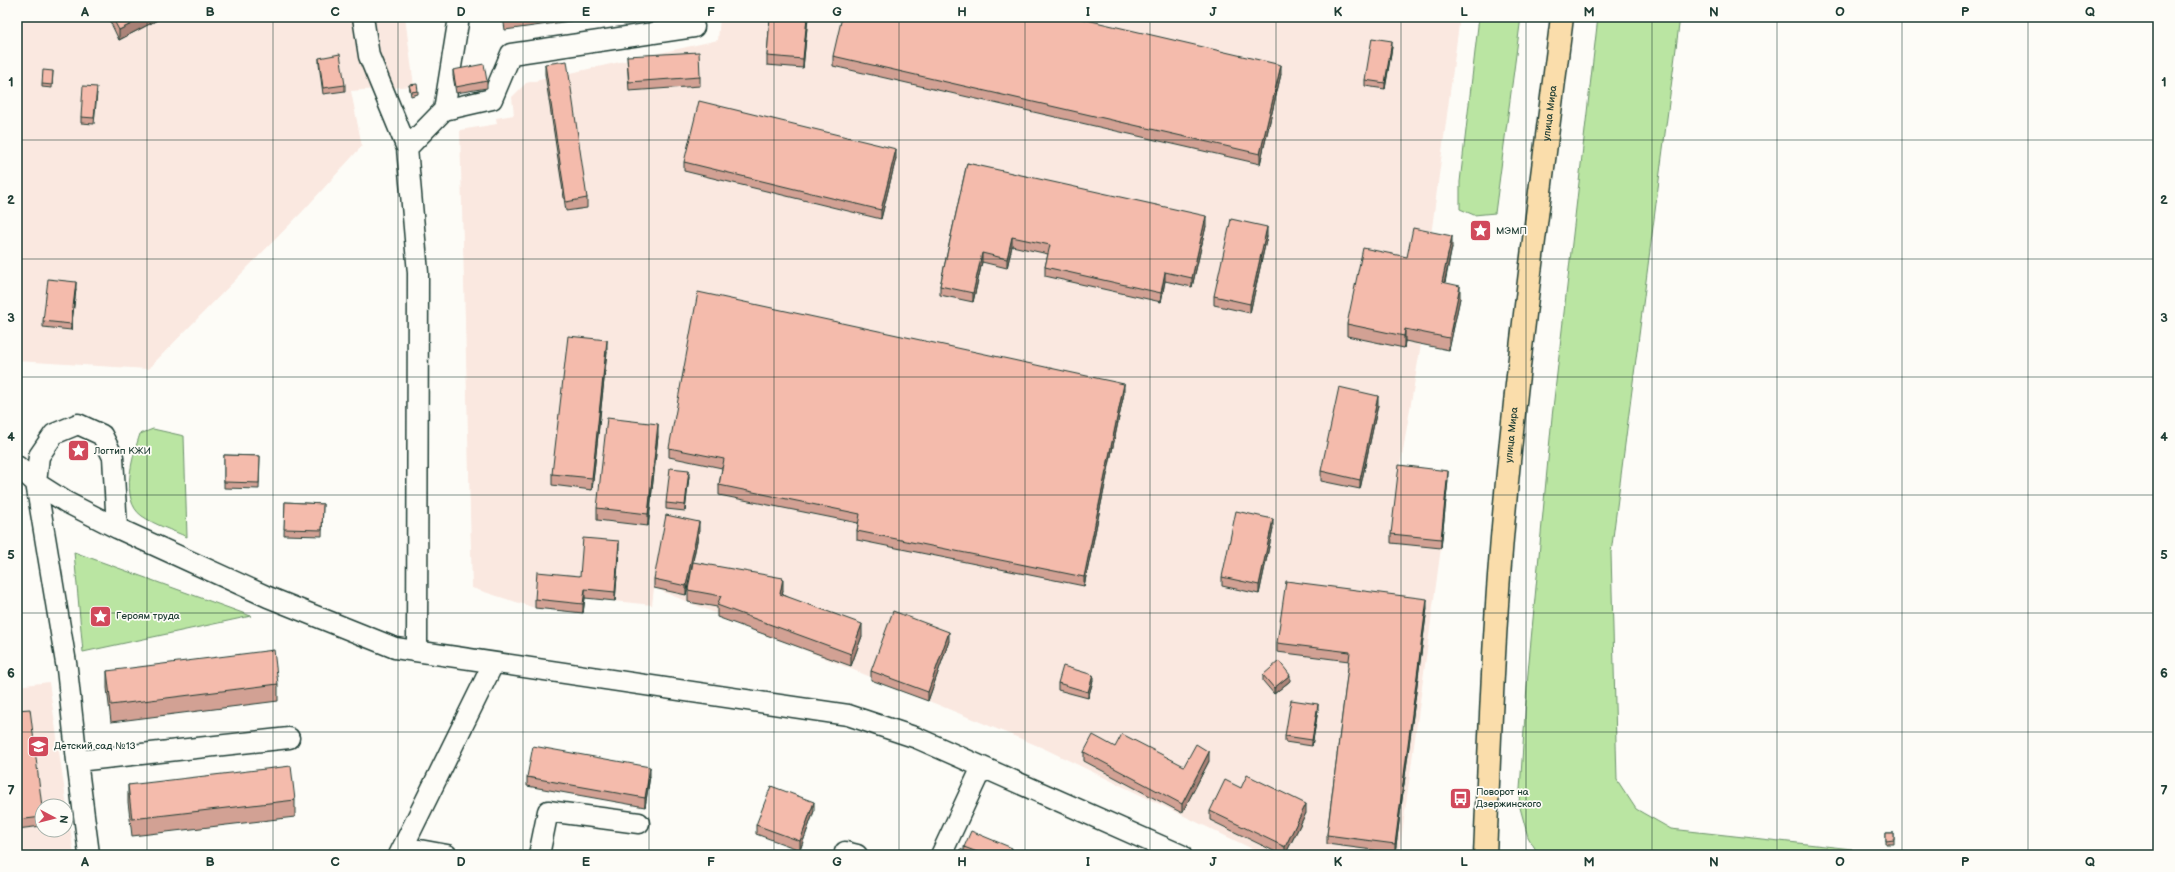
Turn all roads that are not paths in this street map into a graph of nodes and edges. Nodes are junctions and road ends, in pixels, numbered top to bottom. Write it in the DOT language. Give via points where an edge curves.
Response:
graph roads {
  1 [pos="363,17"];
  2 [pos="458,17"];
  3 [pos="1562,17"];
  4 [pos="694,27"];
  5 [pos="444,110"];
  6 [pos="407,148"];
  7 [pos="17,466"];
  8 [pos="36,483"];
  9 [pos="117,528"];
  10 [pos="417,651"];
  11 [pos="493,664"];
  12 [pos="289,738"];
  13 [pos="77,761"];
  14 [pos="982,767"];
  15 [pos="639,823"];
  16 [pos="401,851"];
  17 [pos="89,854"];
  18 [pos="447,855"];
  19 [pos="539,855"];
  20 [pos="941,855"];
  21 [pos="1181,855"];
  22 [pos="1485,855"];
  1 -- 6 [label="street" via="370,56"];
  2 -- 5 [label="street"];
  3 -- 22 [label="main road, улица Мира" via="1504,516 1494,651"];
  4 -- 5 [label="street" via="511,54 492,99"];
  5 -- 6 [label="street"];
  6 -- 10 [label="street" via="418,273"];
  7 -- 8 [label="street"];
  8 -- 9 [label="street" via="66,502"];
  8 -- 9 [label="street" via="39,456 54,434 78,424 102,435 113,457"];
  8 -- 13 [label="street" via="67,669"];
  9 -- 10 [label="street" via="268,597 395,648"];
  10 -- 11 [label="street"];
  11 -- 14 [label="street" via="848,715 917,738"];
  11 -- 16 [label="street"];
  12 -- 13 [label="street"];
  13 -- 17 [label="street"];
  14 -- 20 [label="street"];
  14 -- 21 [label="street"];
  15 -- 19 [label="street" via="548,811"];
  16 -- 18 [label="street"];
}
